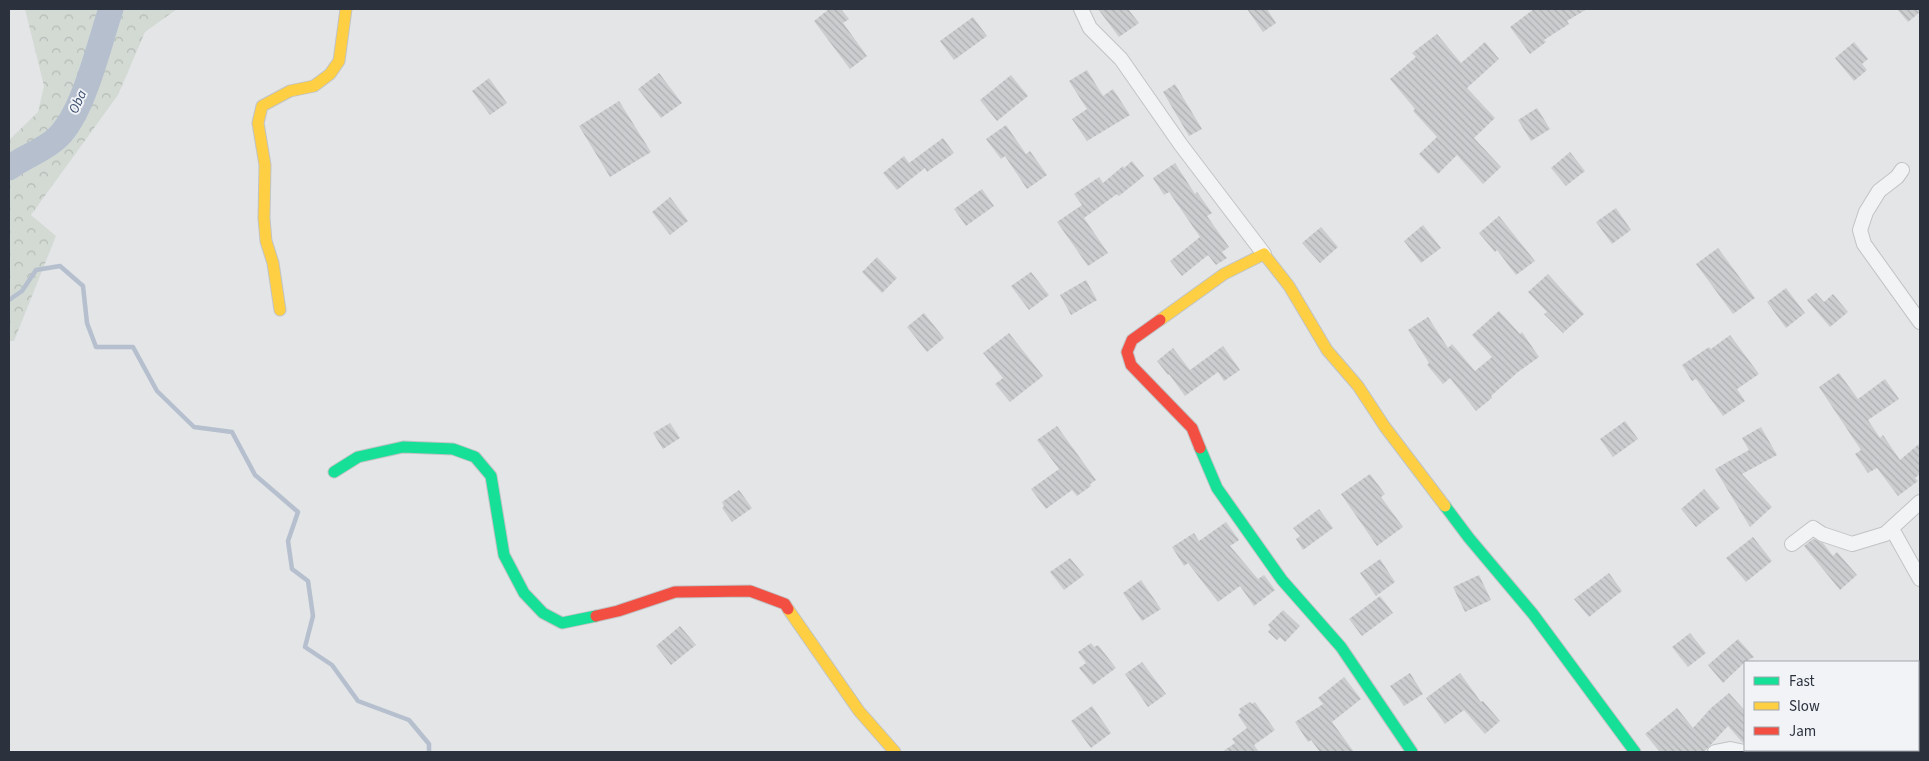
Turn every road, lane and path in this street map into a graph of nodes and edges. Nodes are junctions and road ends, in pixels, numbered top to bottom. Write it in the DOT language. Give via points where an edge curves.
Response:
graph roads {
  1 [pos="346,9"];
  2 [pos="1081,9"];
  3 [pos="1902,170"];
  4 [pos="1264,254"];
  5 [pos="280,310"];
  6 [pos="1920,322"];
  7 [pos="334,472"];
  8 [pos="1920,502"];
  9 [pos="1892,529"];
  10 [pos="1792,544"];
  11 [pos="1920,579"];
  12 [pos="895,752"];
  13 [pos="1412,752"];
  14 [pos="1635,752"];
  15 [pos="1715,752"];
  16 [pos="1745,752"];
  1 -- 5 [label="street" via="339,60 330,74 314,86 290,92 262,106 258,124 265,165 266,241"];
  2 -- 4 [label="street" via="1090,28 1120,59"];
  3 -- 6 [label="street" via="1879,191 1860,230 1864,244"];
  4 -- 13 [label="street" via="1205,287 1132,340 1127,352 1131,365 1192,428 1217,488 1282,580 1341,647"];
  4 -- 14 [label="street" via="1290,286 1327,350 1358,386 1469,538 1562,652"];
  7 -- 12 [label="street" via="358,457 402,447 453,449 475,457 491,476 504,555 524,592 543,613 562,623 618,611 674,592 750,591 786,604 859,711"];
  8 -- 9 [label="street"];
  9 -- 10 [label="street" via="1852,544 1813,528"];
  9 -- 11 [label="street"];
  15 -- 16 [label="street" via="1730,749"];
}
